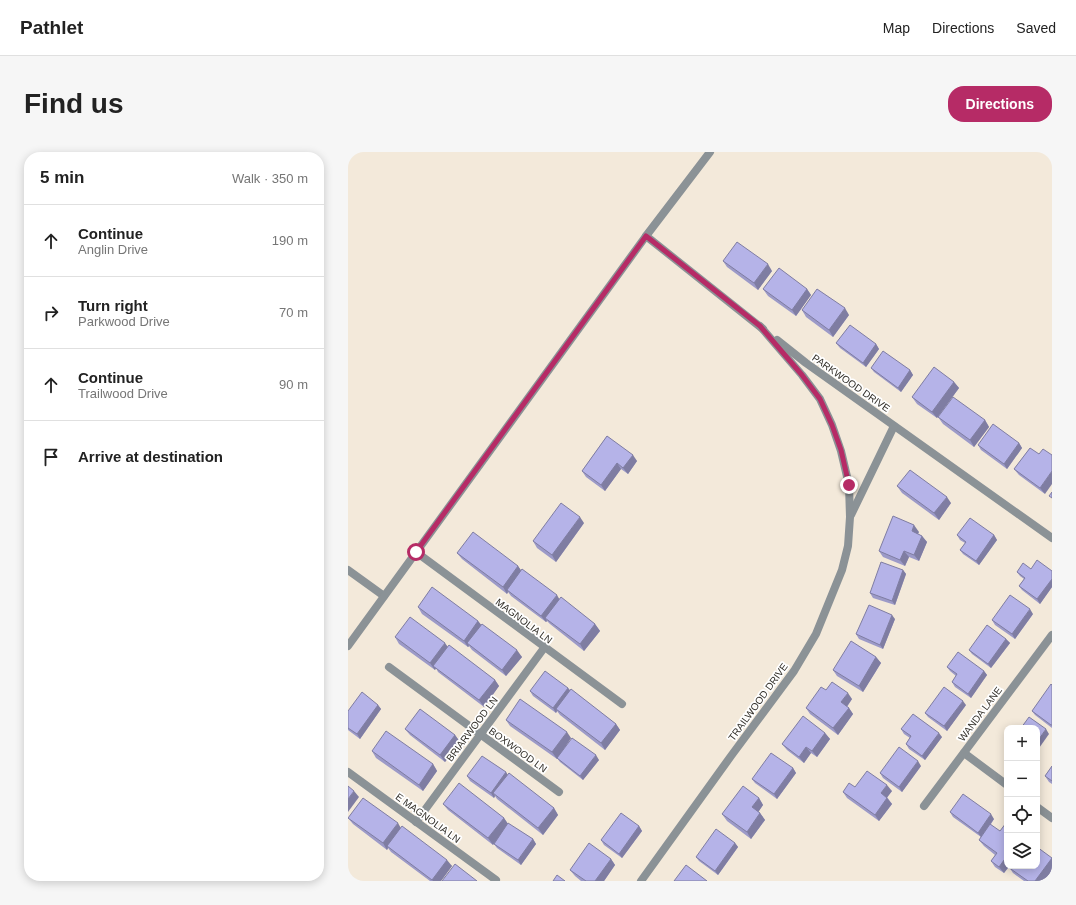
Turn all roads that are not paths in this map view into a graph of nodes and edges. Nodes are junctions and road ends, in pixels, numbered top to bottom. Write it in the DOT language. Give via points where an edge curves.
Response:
graph roads {
  1 [pos="710,152"];
  2 [pos="646,236"];
  3 [pos="760,326"];
  4 [pos="894,426"];
  5 [pos="850,517"];
  6 [pos="1052,538"];
  7 [pos="416,552"];
  8 [pos="348,570"];
  9 [pos="384,596"];
  10 [pos="1052,634"];
  11 [pos="348,646"];
  12 [pos="544,648"];
  13 [pos="389,667"];
  14 [pos="622,704"];
  15 [pos="480,734"];
  16 [pos="964,753"];
  17 [pos="348,772"];
  18 [pos="1004,783"];
  19 [pos="559,792"];
  20 [pos="924,806"];
  21 [pos="1040,809"];
  22 [pos="1052,818"];
  23 [pos="416,822"];
  24 [pos="496,880"];
  25 [pos="641,881"];
  1 -- 2 [label="street"];
  2 -- 3 [label="street, PARKWOOD DRIVE"];
  2 -- 7 [label="street"];
  3 -- 4 [label="street, PARKWOOD DRIVE" via="806,363"];
  3 -- 5 [label="street, TRAILWOOD DRIVE" via="820,399 829,418 841,450 849,485"];
  4 -- 5 [label="street, TRAILWOOD DRIVE"];
  4 -- 6 [label="street, PARKWOOD DRIVE"];
  5 -- 25 [label="street, TRAILWOOD DRIVE" via="848,546 842,570 816,634 794,671"];
  7 -- 9 [label="street"];
  7 -- 12 [label="street, MAGNOLIA LN"];
  8 -- 9 [label="street"];
  9 -- 11 [label="street"];
  10 -- 16 [label="street, WANDA LANE"];
  12 -- 14 [label="street, MAGNOLIA LN"];
  12 -- 15 [label="street, BRIARWOOD LN"];
  13 -- 15 [label="street, BOXWOOD LN"];
  15 -- 19 [label="street, BOXWOOD LN"];
  15 -- 23 [label="street, BRIARWOOD LN"];
  16 -- 18 [label="street"];
  16 -- 20 [label="street, WANDA LANE"];
  17 -- 23 [label="street, E MAGNOLIA LN"];
  21 -- 22 [label="street"];
  23 -- 24 [label="street, E MAGNOLIA LN"];
}
